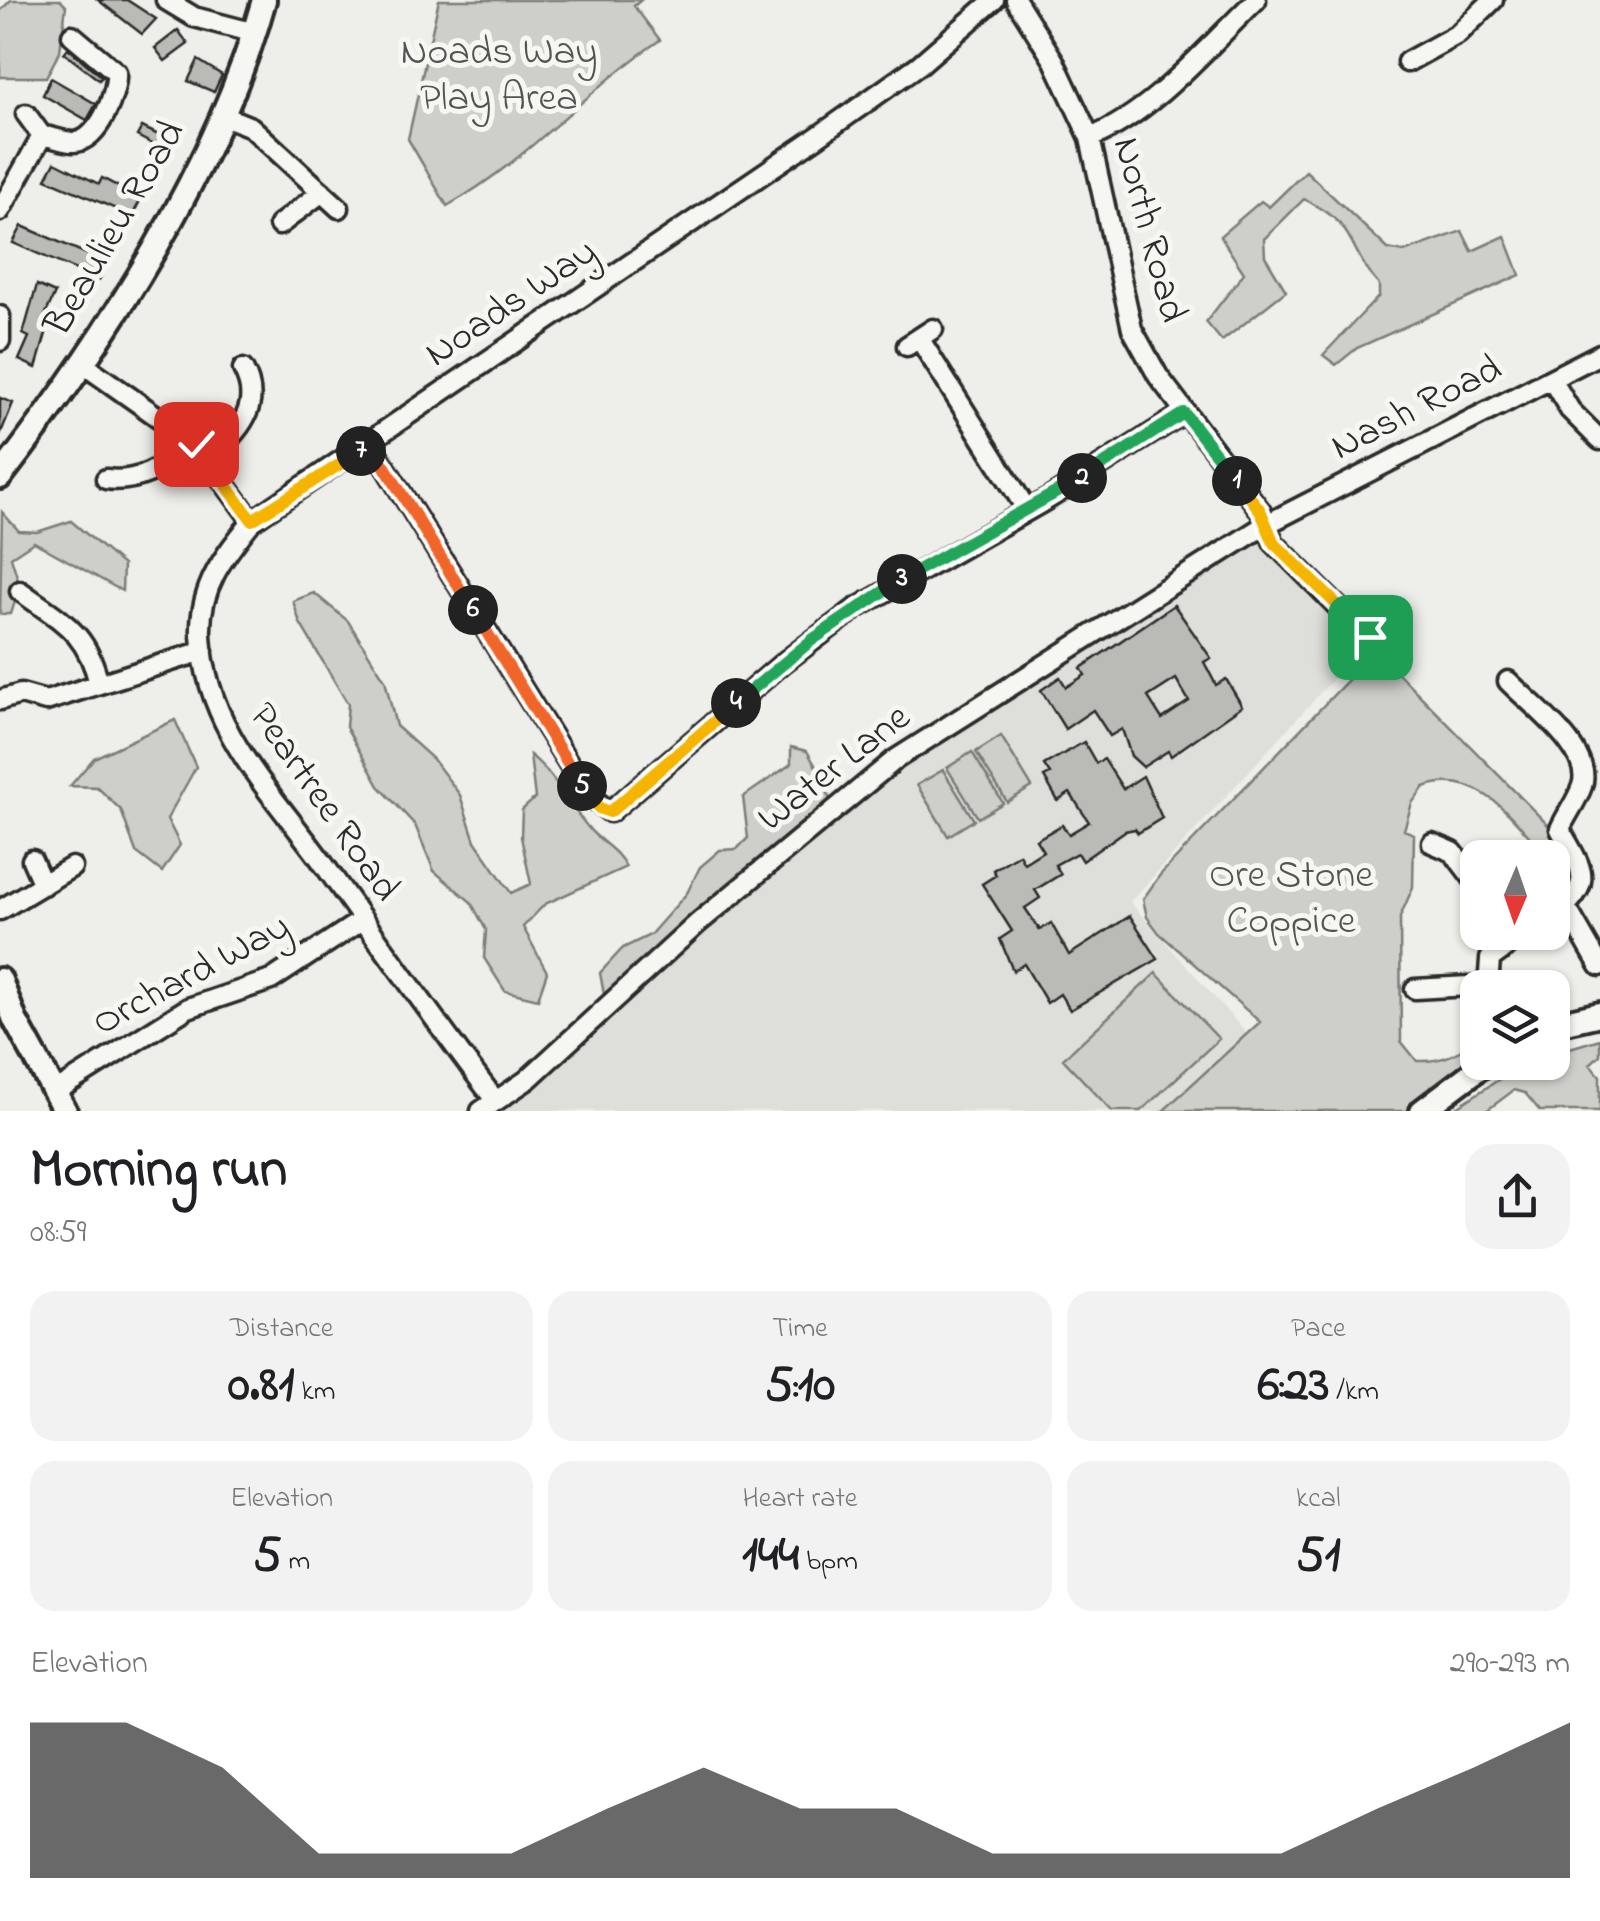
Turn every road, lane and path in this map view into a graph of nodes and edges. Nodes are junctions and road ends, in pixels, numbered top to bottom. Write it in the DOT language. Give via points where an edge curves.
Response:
graph roads {
  1 [pos="166,0"];
  2 [pos="264,0"];
  3 [pos="994,0"];
  4 [pos="1016,0"];
  5 [pos="1256,0"];
  6 [pos="1494,0"];
  7 [pos="255,32"];
  8 [pos="72,35"];
  9 [pos="1407,62"];
  10 [pos="26,114"];
  11 [pos="224,116"];
  12 [pos="42,136"];
  13 [pos="1090,138"];
  14 [pos="322,192"];
  15 [pos="339,208"];
  16 [pos="0,211"];
  17 [pos="279,224"];
  18 [pos="0,316"];
  19 [pos="920,338"];
  20 [pos="0,341"];
  21 [pos="1600,354"];
  22 [pos="83,364"];
  23 [pos="244,369"];
  24 [pos="1552,380"];
  25 [pos="1184,413"];
  26 [pos="1600,440"];
  27 [pos="196,444"];
  28 [pos="371,444"];
  29 [pos="208,460"];
  30 [pos="0,477"];
  31 [pos="106,479"];
  32 [pos="1027,510"];
  33 [pos="252,520"];
  34 [pos="1265,525"];
  35 [pos="20,591"];
  36 [pos="1382,650"];
  37 [pos="203,651"];
  38 [pos="1508,681"];
  39 [pos="99,684"];
  40 [pos="0,700"];
  41 [pos="1566,840"];
  42 [pos="1432,843"];
  43 [pos="1570,846"];
  44 [pos="32,860"];
  45 [pos="1460,862"];
  46 [pos="72,867"];
  47 [pos="43,885"];
  48 [pos="1570,892"];
  49 [pos="0,910"];
  50 [pos="362,920"];
  51 [pos="1570,926"];
  52 [pos="1501,950"];
  53 [pos="1600,966"];
  54 [pos="1489,970"];
  55 [pos="0,980"];
  56 [pos="1460,987"];
  57 [pos="1415,989"];
  58 [pos="1600,1014"];
  59 [pos="1570,1022"];
  60 [pos="7,1026"];
  61 [pos="1463,1080"];
  62 [pos="60,1102"];
  63 [pos="488,1106"];
  64 [pos="1422,1111"];
  1 -- 7 [label="street" via="194,16"];
  2 -- 7 [label="street, Beaulieu Road"];
  3 -- 28 [label="street, Noads Way" via="920,65"];
  4 -- 13 [label="street, North Road"];
  5 -- 13 [label="street" via="1179,74"];
  6 -- 9 [label="street" via="1458,34"];
  7 -- 11 [label="street, Beaulieu Road"];
  8 -- 12 [label="street" via="116,72 116,82 90,136 73,142"];
  10 -- 12 [label="street"];
  11 -- 14 [label="street" via="251,127"];
  11 -- 22 [label="street, Beaulieu Road"];
  12 -- 16 [label="street"];
  13 -- 25 [label="street, North Road" via="1132,330"];
  14 -- 15 [label="street"];
  14 -- 17 [label="street"];
  18 -- 20 [label="street"];
  19 -- 32 [label="street"];
  21 -- 24 [label="street, Nash Road"];
  22 -- 27 [label="street"];
  22 -- 30 [label="street, Beaulieu Road"];
  23 -- 29 [label="street" via="251,384 245,424"];
  24 -- 26 [label="street"];
  24 -- 34 [label="street, Nash Road"];
  25 -- 32 [label="street"];
  25 -- 34 [label="street, North Road"];
  27 -- 29 [label="street"];
  27 -- 31 [label="street" via="150,474"];
  28 -- 32 [label="street" via="604,812 629,798 826,630 886,588"];
  28 -- 33 [label="street, Noads Way"];
  29 -- 33 [label="street"];
  33 -- 37 [label="street, Peartree Road" via="208,584"];
  34 -- 36 [label="street, North Road" via="1274,543"];
  34 -- 63 [label="street, Water Lane" via="896,760 698,923 527,1080"];
  35 -- 39 [label="street" via="92,651"];
  37 -- 39 [label="street"];
  37 -- 50 [label="street, Peartree Road" via="210,692 234,744"];
  38 -- 41 [label="street" via="1580,756 1583,784 1560,829"];
  39 -- 40 [label="street" via="46,701 21,694"];
  42 -- 45 [label="street"];
  43 -- 48 [label="street" via="1583,869"];
  44 -- 47 [label="street"];
  46 -- 47 [label="street"];
  47 -- 49 [label="street"];
  50 -- 62 [label="street, Orchard Way" via="272,980 188,1008"];
  50 -- 63 [label="street, Peartree Road"];
  51 -- 53 [label="street"];
  52 -- 54 [label="street"];
  55 -- 60 [label="street"];
  56 -- 57 [label="street"];
  58 -- 59 [label="street"];
  60 -- 62 [label="street"];
  61 -- 64 [label="street"];
}
